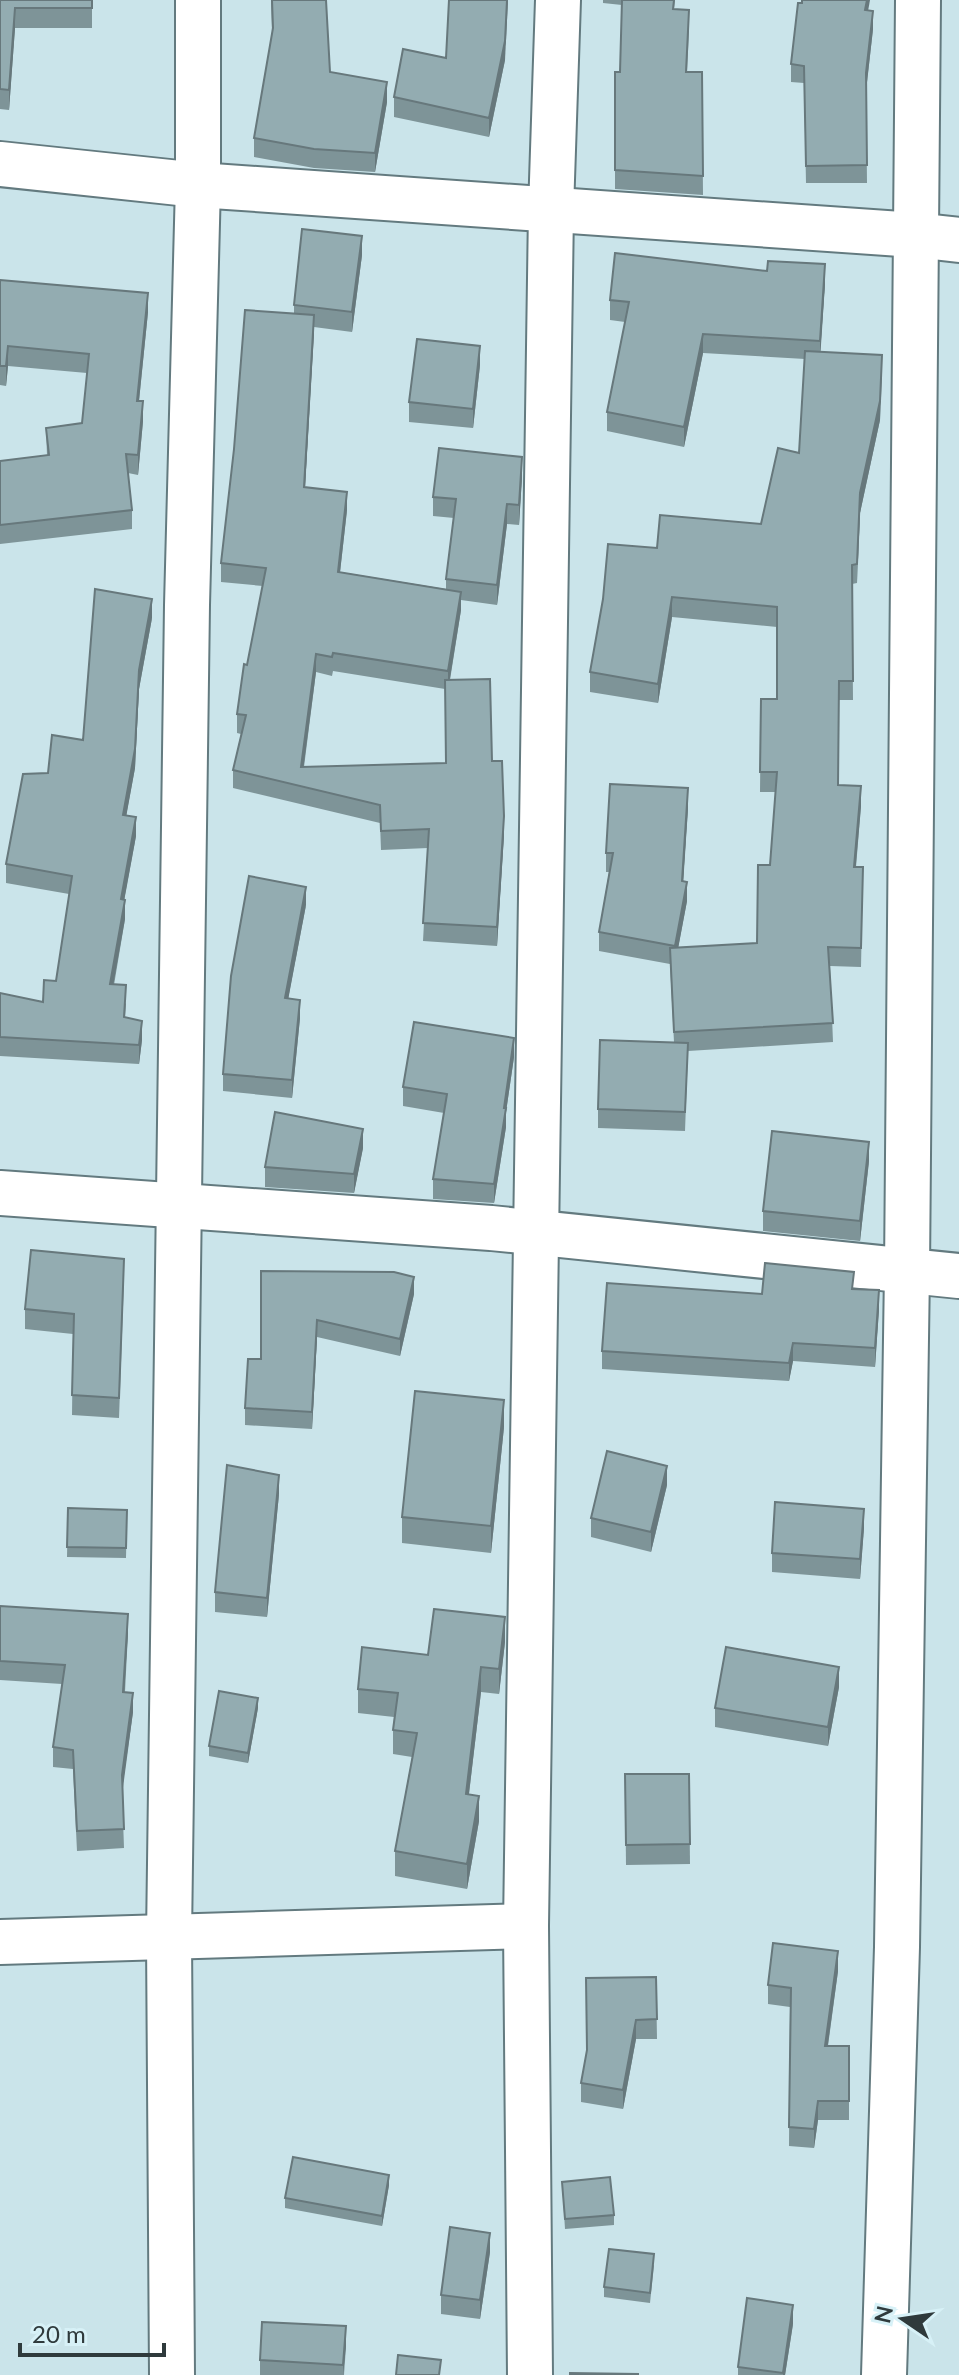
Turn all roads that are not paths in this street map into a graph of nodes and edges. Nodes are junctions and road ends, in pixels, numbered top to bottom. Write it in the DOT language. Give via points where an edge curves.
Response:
graph roads {
  1 [pos="198,0"];
  2 [pos="558,0"];
  3 [pos="918,0"];
  4 [pos="0,164"];
  5 [pos="198,185"];
  6 [pos="551,210"];
  7 [pos="915,235"];
  8 [pos="959,240"];
  9 [pos="0,1193"];
  10 [pos="181,1206"];
  11 [pos="538,1233"];
  12 [pos="907,1271"];
  13 [pos="959,1276"];
  14 [pos="526,1926"];
  15 [pos="169,1937"];
  16 [pos="0,1942"];
  17 [pos="172,2375"];
  18 [pos="530,2375"];
  19 [pos="884,2375"];
  1 -- 5 [label="street"];
  2 -- 6 [label="street"];
  3 -- 7 [label="street"];
  4 -- 5 [label="street"];
  5 -- 6 [label="street"];
  5 -- 10 [label="street" via="187,605"];
  6 -- 7 [label="street"];
  6 -- 11 [label="street"];
  7 -- 8 [label="street"];
  7 -- 12 [label="street"];
  9 -- 10 [label="street"];
  10 -- 11 [label="street"];
  10 -- 15 [label="street"];
  11 -- 12 [label="street"];
  11 -- 14 [label="street"];
  12 -- 13 [label="street"];
  12 -- 19 [label="street"];
  14 -- 15 [label="street"];
  14 -- 18 [label="street"];
  15 -- 16 [label="street"];
  15 -- 17 [label="street"];
}
